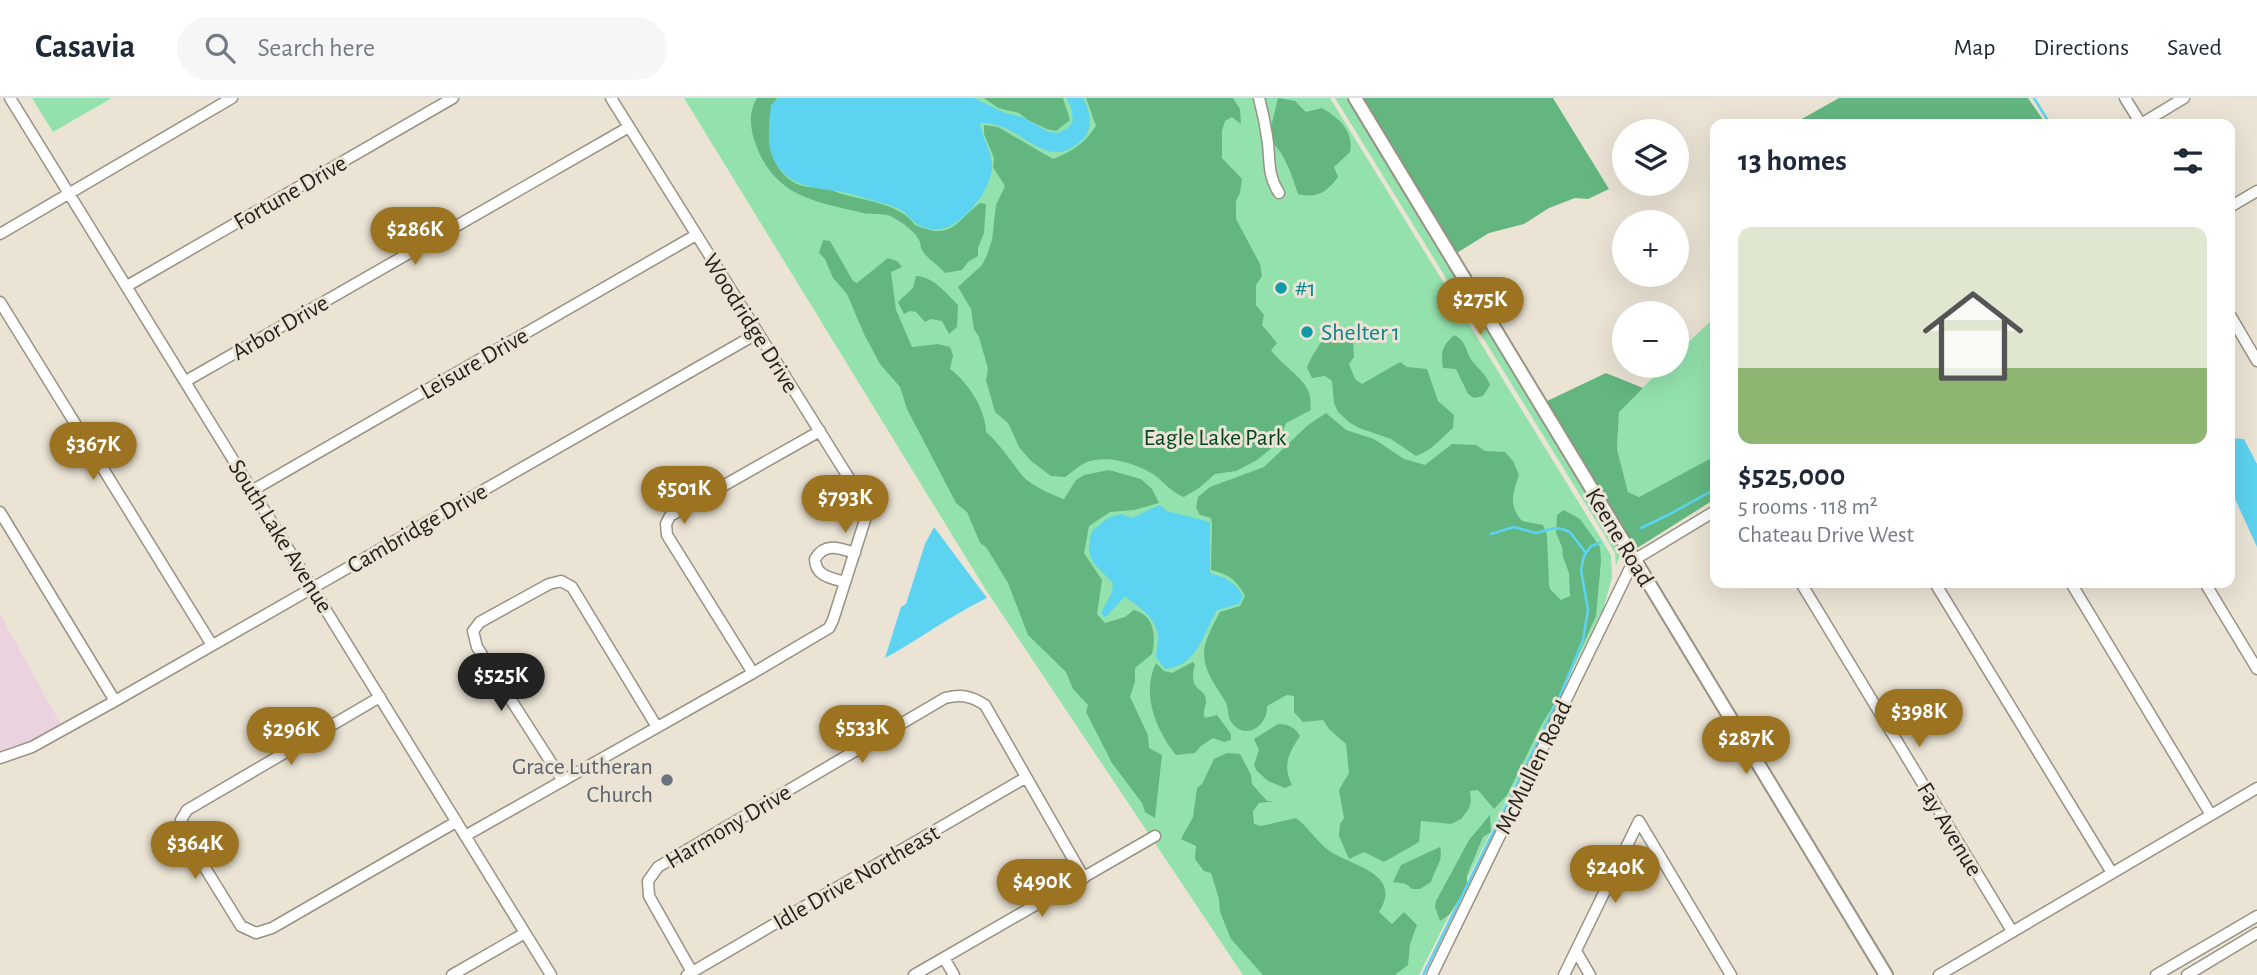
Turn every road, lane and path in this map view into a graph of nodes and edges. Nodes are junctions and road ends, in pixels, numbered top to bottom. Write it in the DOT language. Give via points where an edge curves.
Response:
graph roads {
  1 [pos="8,98"];
  2 [pos="232,98"];
  3 [pos="453,98"];
  4 [pos="611,98"];
  5 [pos="1259,98"];
  6 [pos="1355,98"];
  7 [pos="2125,98"];
  8 [pos="2184,98"];
  9 [pos="0,101"];
  10 [pos="2138,119"];
  11 [pos="2149,119"];
  12 [pos="629,127"];
  13 [pos="2257,191"];
  14 [pos="69,192"];
  15 [pos="1279,193"];
  16 [pos="2235,205"];
  17 [pos="0,234"];
  18 [pos="695,235"];
  19 [pos="127,286"];
  20 [pos="0,302"];
  21 [pos="2235,324"];
  22 [pos="758,332"];
  23 [pos="2257,361"];
  24 [pos="186,381"];
  25 [pos="820,431"];
  26 [pos="253,490"];
  27 [pos="0,512"];
  28 [pos="1710,515"];
  29 [pos="855,553"];
  30 [pos="1634,559"];
  31 [pos="845,582"];
  32 [pos="313,588"];
  33 [pos="1804,588"];
  34 [pos="1938,588"];
  35 [pos="2074,588"];
  36 [pos="2208,588"];
  37 [pos="212,645"];
  38 [pos="2257,669"];
  39 [pos="753,673"];
  40 [pos="380,698"];
  41 [pos="115,701"];
  42 [pos="657,727"];
  43 [pos="0,758"];
  44 [pos="1025,778"];
  45 [pos="563,781"];
  46 [pos="2257,788"];
  47 [pos="2211,815"];
  48 [pos="456,822"];
  49 [pos="465,836"];
  50 [pos="1155,836"];
  51 [pos="2112,873"];
  52 [pos="1084,878"];
  53 [pos="2257,916"];
  54 [pos="2012,931"];
  55 [pos="525,933"];
  56 [pos="2257,933"];
  57 [pos="1576,951"];
  58 [pos="944,958"];
  59 [pos="689,973"];
  60 [pos="452,975"];
  61 [pos="551,975"];
  62 [pos="914,975"];
  63 [pos="954,975"];
  64 [pos="1432,975"];
  65 [pos="1564,975"];
  66 [pos="1590,975"];
  67 [pos="1731,975"];
  68 [pos="1886,975"];
  69 [pos="1939,975"];
  70 [pos="2156,975"];
  71 [pos="2187,975"];
  1 -- 9 [label="street"];
  1 -- 14 [label="street, South Lake Avenue"];
  2 -- 14 [label="street"];
  3 -- 19 [label="street, Fortune Drive"];
  4 -- 12 [label="street, Woodridge Drive"];
  5 -- 15 [label="street" via="1271,180"];
  6 -- 30 [label="main road, Keene Road"];
  7 -- 10 [label="street"];
  8 -- 11 [label="street"];
  12 -- 18 [label="street, Woodridge Drive"];
  12 -- 24 [label="street, Arbor Drive"];
  13 -- 16 [label="street"];
  14 -- 17 [label="street"];
  14 -- 19 [label="street, South Lake Avenue"];
  18 -- 22 [label="street, Woodridge Drive"];
  18 -- 26 [label="street, Leisure Drive"];
  19 -- 24 [label="street, South Lake Avenue"];
  20 -- 37 [label="street"];
  21 -- 23 [label="street"];
  22 -- 25 [label="street, Woodridge Drive"];
  22 -- 32 [label="street, Cambridge Drive"];
  24 -- 26 [label="street, South Lake Avenue"];
  25 -- 29 [label="street, Woodridge Drive" via="862,499 865,520"];
  25 -- 39 [label="street" via="670,516 666,524 667,535"];
  26 -- 32 [label="street, South Lake Avenue"];
  27 -- 41 [label="street"];
  28 -- 30 [label="street"];
  29 -- 31 [label="street, Woodridge Drive"];
  29 -- 31 [label="street" via="831,546 815,559 824,576"];
  30 -- 64 [label="street, McMullen Road"];
  30 -- 68 [label="main road, Keene Road"];
  31 -- 39 [label="street, Woodridge Drive" via="829,628"];
  32 -- 37 [label="street, Cambridge Drive"];
  32 -- 40 [label="street, South Lake Avenue"];
  33 -- 54 [label="street, Fay Avenue"];
  34 -- 51 [label="street"];
  35 -- 47 [label="street"];
  36 -- 38 [label="street"];
  37 -- 41 [label="street, Cambridge Drive"];
  39 -- 42 [label="street, Woodridge Drive"];
  40 -- 48 [label="street, South Lake Avenue"];
  40 -- 48 [label="street" via="187,810 181,820 184,834 241,926 256,933"];
  41 -- 43 [label="street, Cambridge Drive" via="32,747"];
  42 -- 45 [label="street, Woodridge Drive"];
  42 -- 45 [label="street" via="572,587 561,581 549,584 480,622 473,631 477,647"];
  44 -- 52 [label="street, Harmony Drive"];
  44 -- 59 [label="street, Idle Drive Northeast"];
  44 -- 59 [label="street, Harmony Drive" via="985,705 960,695 945,698 658,867 648,881 649,896"];
  45 -- 49 [label="street, Woodridge Drive"];
  46 -- 47 [label="street"];
  47 -- 51 [label="street"];
  48 -- 49 [label="street, South Lake Avenue"];
  49 -- 55 [label="street, South Lake Avenue"];
  50 -- 52 [label="street"];
  51 -- 54 [label="street"];
  52 -- 58 [label="street"];
  53 -- 70 [label="street"];
  54 -- 69 [label="street"];
  55 -- 60 [label="street"];
  55 -- 61 [label="street, South Lake Avenue"];
  56 -- 71 [label="street"];
  57 -- 65 [label="street"];
  57 -- 66 [label="street"];
  57 -- 67 [label="street" via="1639,821"];
  58 -- 62 [label="street"];
  58 -- 63 [label="street"];
}
